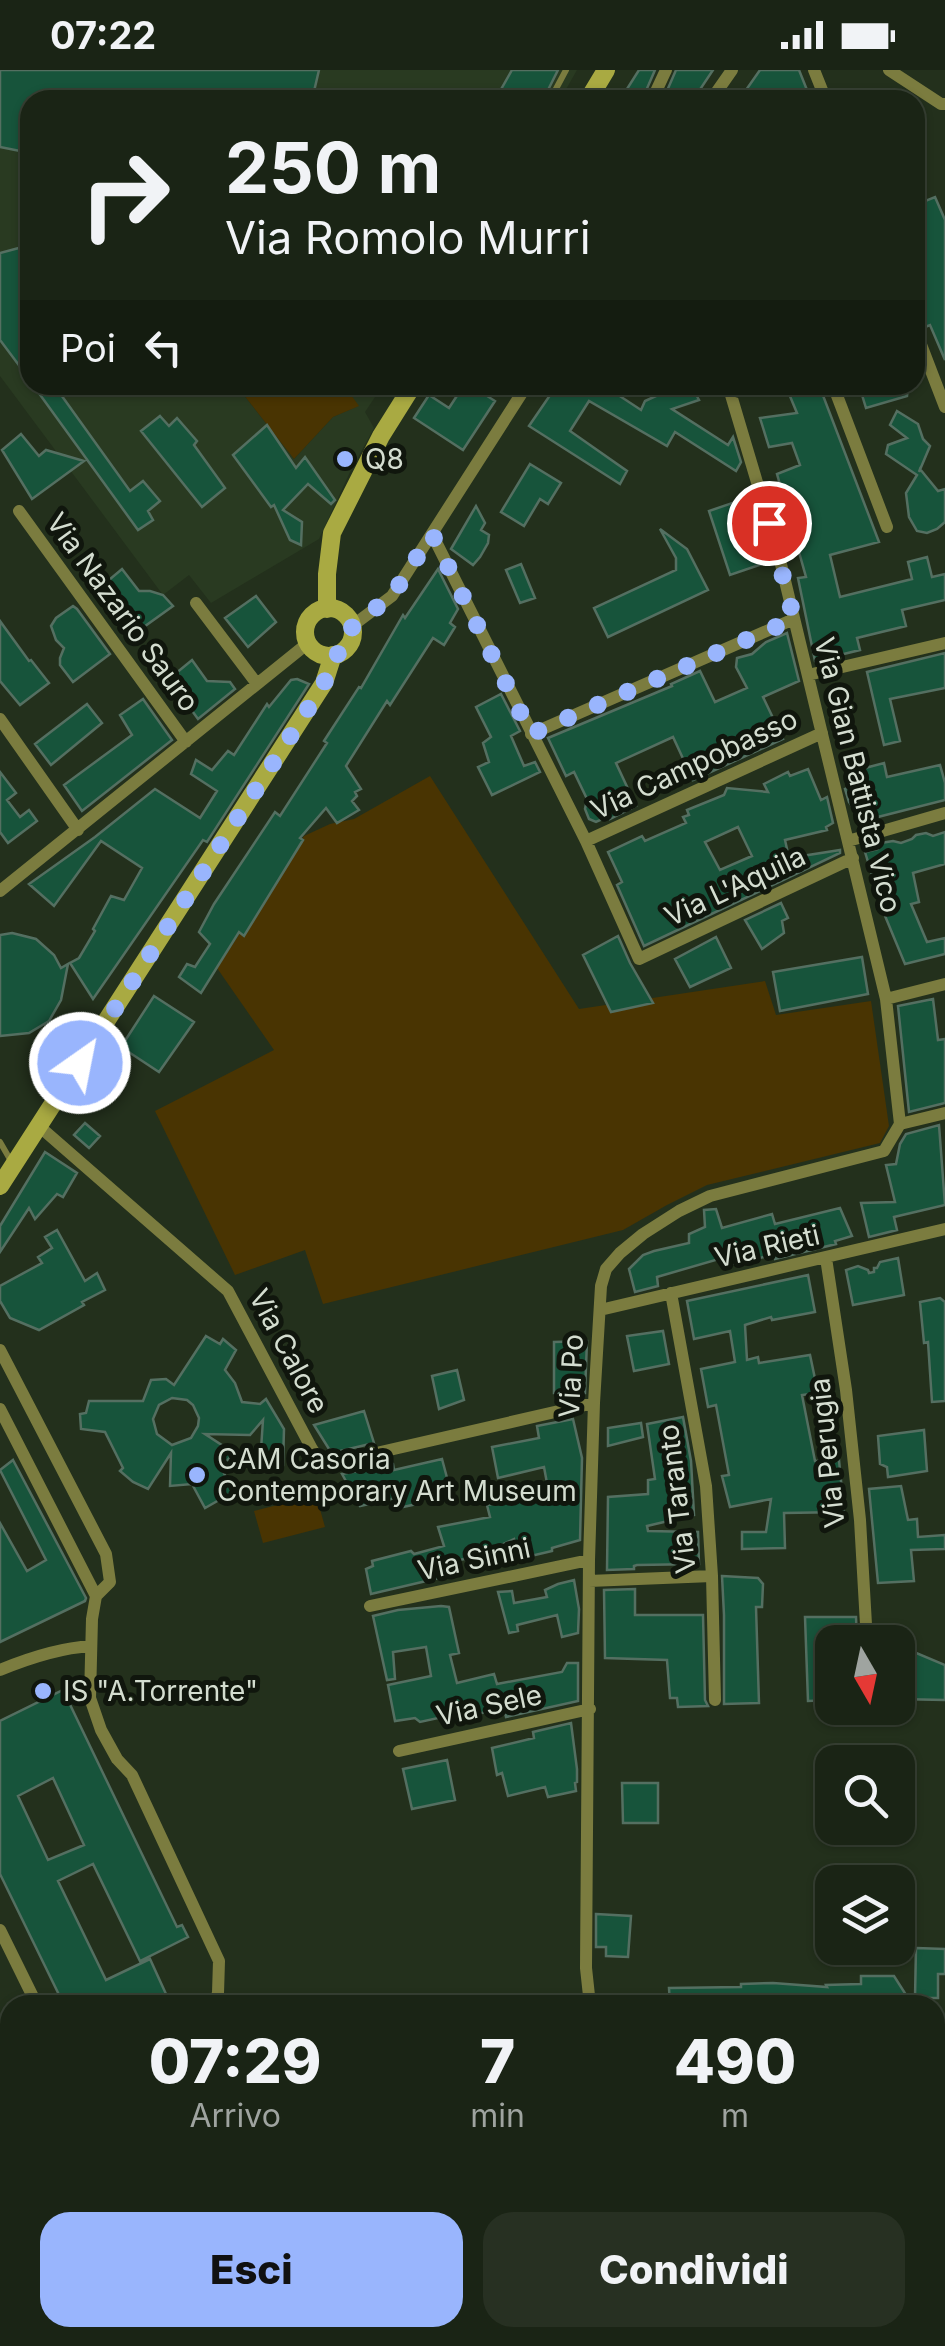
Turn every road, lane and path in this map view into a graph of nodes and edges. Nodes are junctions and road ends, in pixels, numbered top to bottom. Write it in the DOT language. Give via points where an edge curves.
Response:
graph roads {
  1 [pos="890,70"];
  2 [pos="920,90"];
  3 [pos="925,356"];
  4 [pos="408,395"];
  5 [pos="520,395"];
  6 [pos="731,395"];
  7 [pos="837,395"];
  8 [pos="945,407"];
  9 [pos="19,511"];
  10 [pos="887,527"];
  11 [pos="432,534"];
  12 [pos="196,603"];
  13 [pos="327,609"];
  14 [pos="794,619"];
  15 [pos="352,626"];
  16 [pos="308,643"];
  17 [pos="945,643"];
  18 [pos="332,656"];
  19 [pos="808,674"];
  20 [pos="257,684"];
  21 [pos="0,720"];
  22 [pos="822,732"];
  23 [pos="531,734"];
  24 [pos="186,742"];
  25 [pos="945,813"];
  26 [pos="78,830"];
  27 [pos="586,841"];
  28 [pos="848,841"];
  29 [pos="853,858"];
  30 [pos="0,891"];
  31 [pos="945,984"];
  32 [pos="886,999"];
  33 [pos="945,1113"];
  34 [pos="900,1124"];
  35 [pos="40,1126"];
  36 [pos="0,1142"];
  37 [pos="14,1166"];
  38 [pos="0,1186"];
  39 [pos="945,1229"];
  40 [pos="826,1258"];
  41 [pos="671,1293"];
  42 [pos="600,1310"];
  43 [pos="0,1350"];
  44 [pos="594,1403"];
  45 [pos="0,1409"];
  46 [pos="589,1560"];
  47 [pos="712,1576"];
  48 [pos="590,1580"];
  49 [pos="96,1596"];
  50 [pos="370,1606"];
  51 [pos="866,1625"];
  52 [pos="91,1646"];
  53 [pos="0,1670"];
  54 [pos="715,1700"];
  55 [pos="590,1709"];
  56 [pos="400,1751"];
  57 [pos="0,1930"];
  58 [pos="32,1995"];
  59 [pos="217,1995"];
  60 [pos="589,1995"];
  1 -- 2 [label="street"];
  3 -- 8 [label="street"];
  4 -- 13 [label="street" via="332,533"];
  5 -- 11 [label="street"];
  6 -- 14 [label="street, Via Gian Battista Vico"];
  7 -- 10 [label="street"];
  9 -- 24 [label="street, Via Nazario Sauro"];
  11 -- 15 [label="street" via="392,596"];
  11 -- 23 [label="street"];
  12 -- 20 [label="street"];
  13 -- 15 [label="street" via="344,614"];
  13 -- 16 [label="street" via="308,622"];
  14 -- 19 [label="street, Via Gian Battista Vico"];
  14 -- 23 [label="street"];
  15 -- 18 [label="street" via="351,642"];
  16 -- 18 [label="street"];
  16 -- 20 [label="street, Via Nazario Sauro"];
  17 -- 19 [label="street"];
  18 -- 35 [label="street" via="324,684"];
  19 -- 22 [label="street, Via Gian Battista Vico"];
  20 -- 24 [label="street, Via Nazario Sauro"];
  21 -- 26 [label="street"];
  22 -- 27 [label="street, Via Campobasso"];
  22 -- 28 [label="street, Via Gian Battista Vico"];
  23 -- 27 [label="street"];
  24 -- 26 [label="street, Via Nazario Sauro"];
  25 -- 28 [label="street"];
  26 -- 30 [label="street, Via Nazario Sauro"];
  27 -- 29 [label="street, Via L'Aquila" via="639,959"];
  28 -- 29 [label="street, Via Gian Battista Vico"];
  29 -- 32 [label="street, Via Gian Battista Vico"];
  31 -- 32 [label="street"];
  32 -- 34 [label="street, Via Gian Battista Vico"];
  33 -- 34 [label="street"];
  34 -- 42 [label="street, Via Po" via="884,1151 710,1196 679,1211 606,1269"];
  35 -- 37 [label="street"];
  35 -- 44 [label="street, Via Calore" via="228,1291 312,1448 326,1462"];
  36 -- 37 [label="lane"];
  37 -- 38 [label="street"];
  39 -- 40 [label="street, Via Rieti"];
  40 -- 41 [label="street, Via Rieti"];
  40 -- 51 [label="street, Via Perugia" via="846,1390"];
  41 -- 42 [label="street, Via Rieti"];
  41 -- 47 [label="street, Via Taranto" via="706,1486"];
  42 -- 44 [label="street, Via Po"];
  43 -- 49 [label="street" via="106,1554 110,1582"];
  44 -- 46 [label="street, Via Po"];
  45 -- 49 [label="street"];
  46 -- 48 [label="street, Via Po"];
  46 -- 50 [label="street, Via Sinni"];
  47 -- 48 [label="street"];
  47 -- 54 [label="street, Via Taranto"];
  48 -- 55 [label="street, Via Po"];
  49 -- 52 [label="street"];
  52 -- 53 [label="street"];
  52 -- 59 [label="street" via="90,1698 101,1730 132,1775 219,1961"];
  55 -- 56 [label="street, Via Sele"];
  55 -- 60 [label="street, Via Po"];
  57 -- 58 [label="street"];
}
